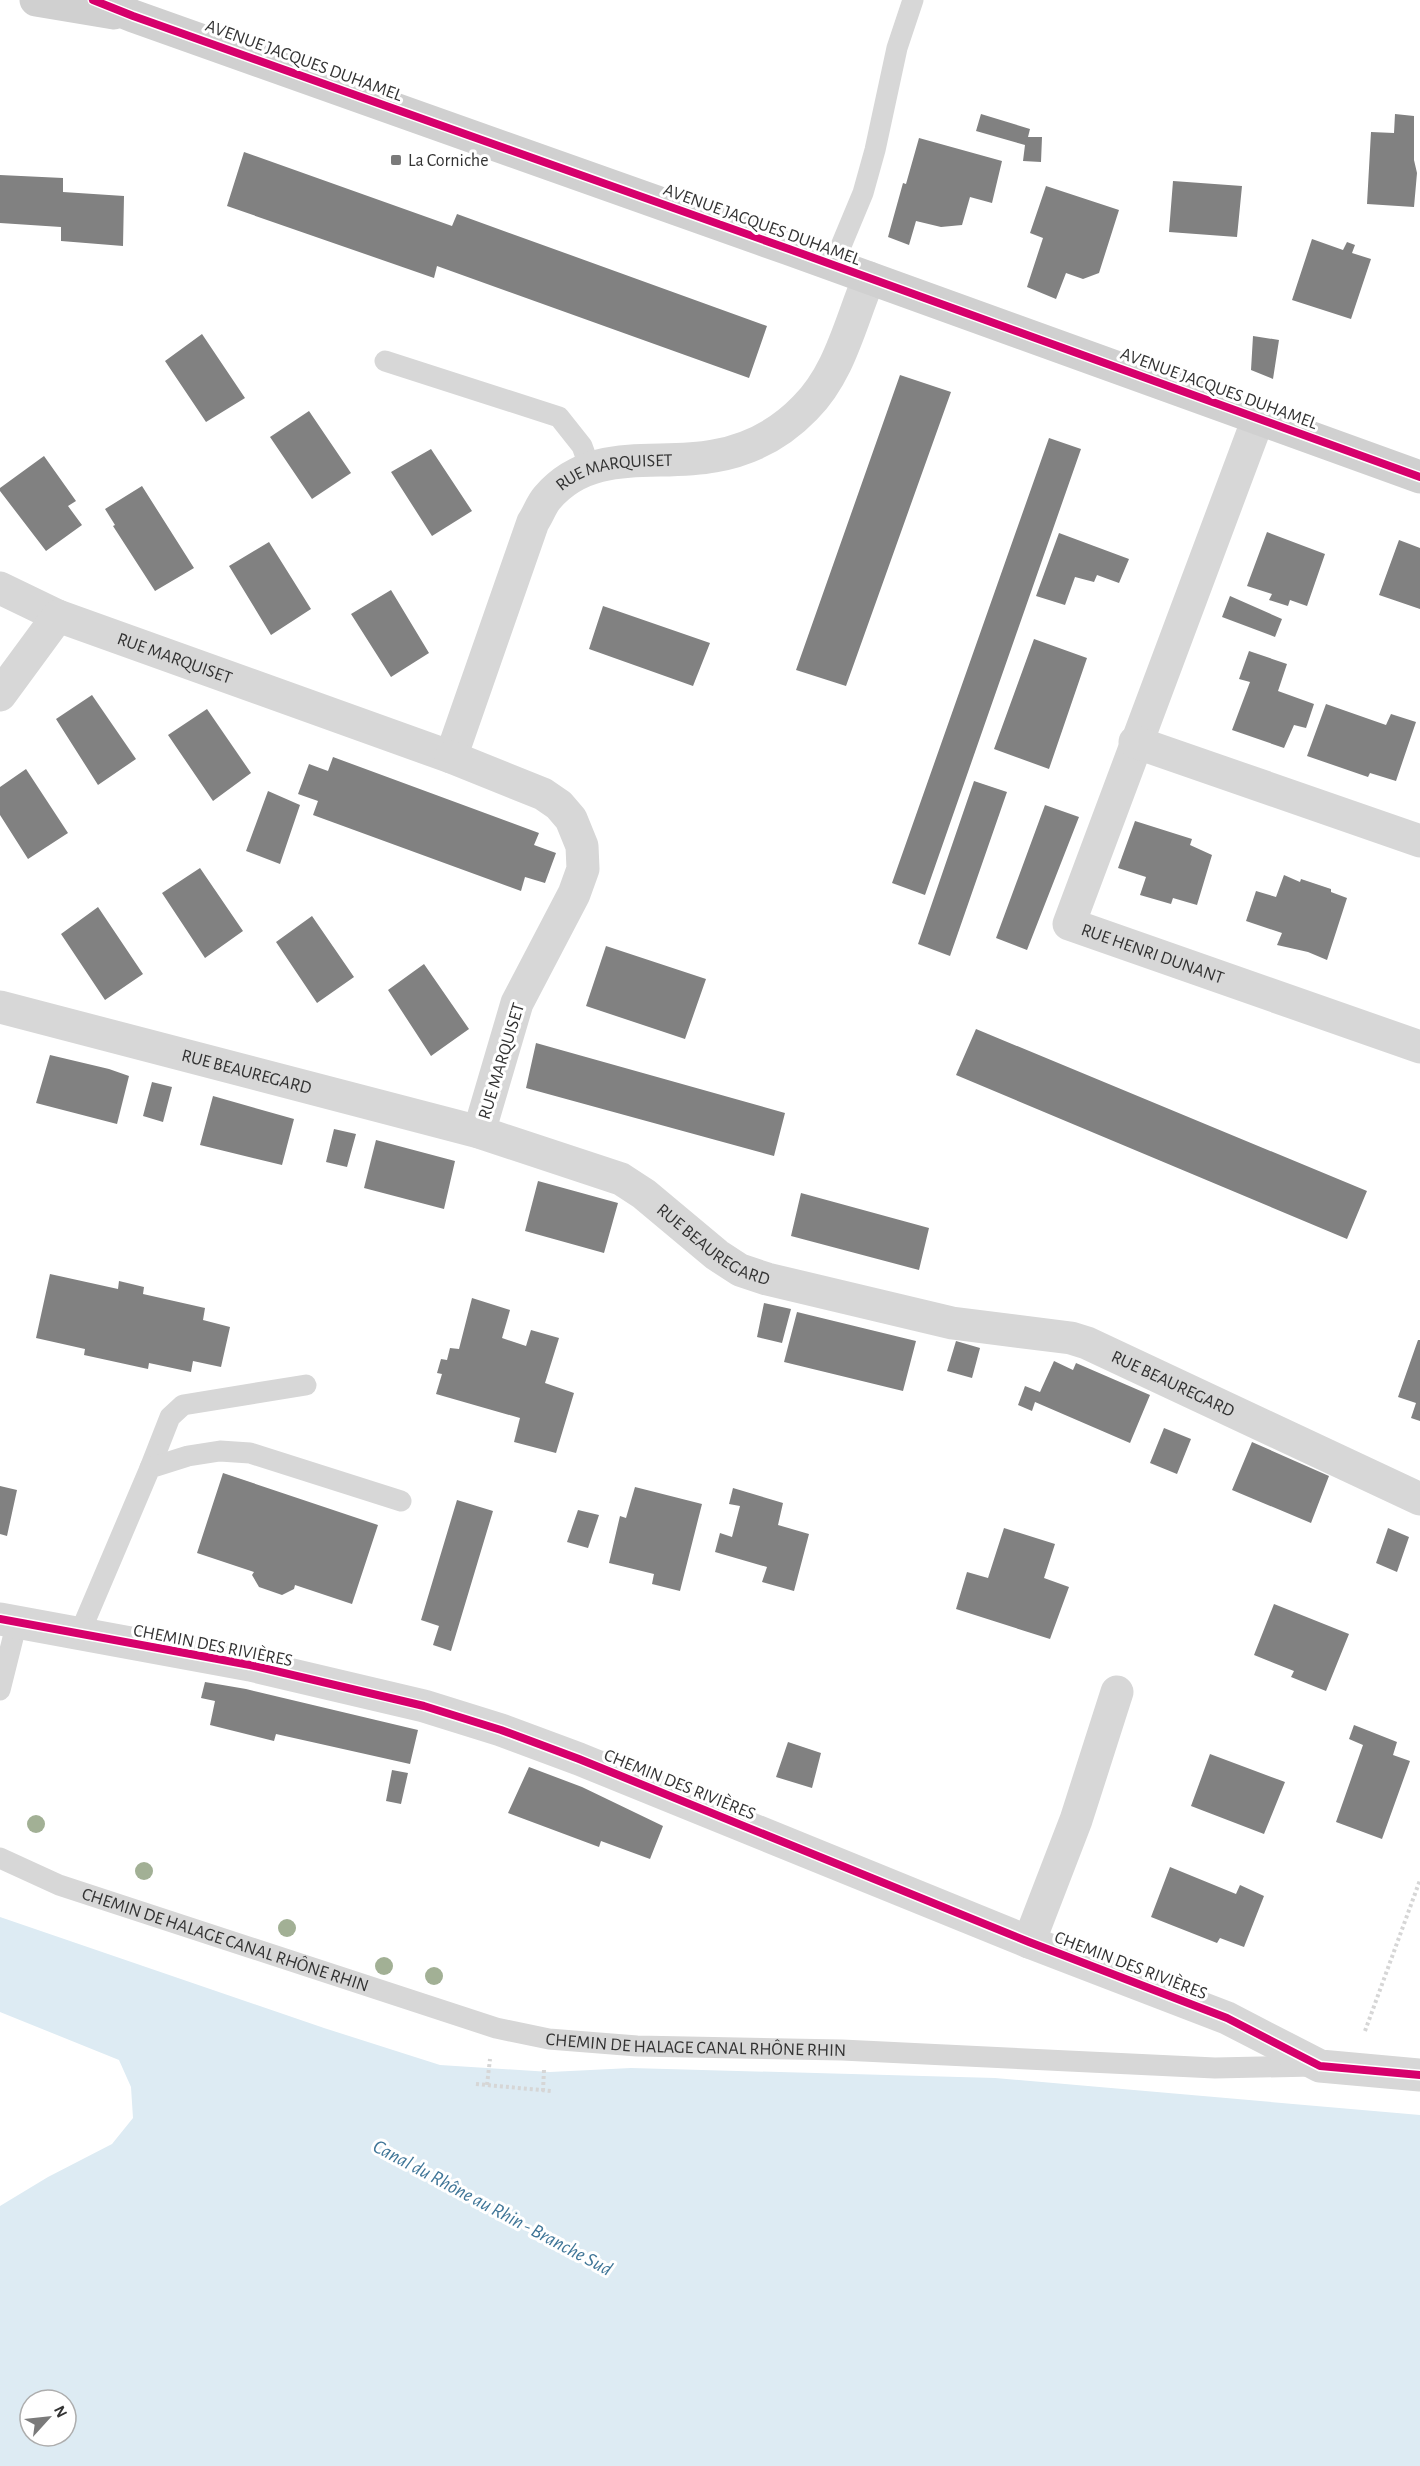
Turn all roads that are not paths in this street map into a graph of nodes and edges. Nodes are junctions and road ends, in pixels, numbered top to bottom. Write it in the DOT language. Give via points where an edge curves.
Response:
graph roads {
  1 [pos="36,0"];
  2 [pos="93,0"];
  3 [pos="914,0"];
  4 [pos="136,8"];
  5 [pos="833,265"];
  6 [pos="869,278"];
  7 [pos="385,361"];
  8 [pos="1258,419"];
  9 [pos="590,468"];
  10 [pos="1420,477"];
  11 [pos="0,588"];
  12 [pos="58,616"];
  13 [pos="0,695"];
  14 [pos="1135,742"];
  15 [pos="451,757"];
  16 [pos="1420,841"];
  17 [pos="0,1007"];
  18 [pos="1420,1047"];
  19 [pos="479,1132"];
  20 [pos="306,1385"];
  21 [pos="150,1468"];
  22 [pos="1420,1498"];
  23 [pos="401,1501"];
  24 [pos="9,1621"];
  25 [pos="79,1635"];
  26 [pos="0,1690"];
  27 [pos="1117,1692"];
  28 [pos="0,1858"];
  29 [pos="1029,1942"];
  30 [pos="1336,2067"];
  31 [pos="1420,2075"];
  1 -- 4 [label="main road, AVENUE JACQUES DUHAMEL"];
  2 -- 4 [label="main road, AVENUE JACQUES DUHAMEL"];
  3 -- 5 [label="lane" via="897,48 863,193"];
  4 -- 5 [label="main road, AVENUE JACQUES DUHAMEL" via="211,42"];
  5 -- 6 [label="main road, AVENUE JACQUES DUHAMEL"];
  6 -- 8 [label="main road, AVENUE JACQUES DUHAMEL"];
  6 -- 9 [label="street, RUE MARQUISET" via="826,381 782,430 751,446 714,456 613,462"];
  7 -- 9 [label="lane" via="559,417 582,446"];
  8 -- 10 [label="main road, AVENUE JACQUES DUHAMEL"];
  8 -- 14 [label="street, RUE HENRI DUNANT"];
  9 -- 15 [label="street, RUE MARQUISET" via="546,499 534,522"];
  11 -- 12 [label="street, RUE MARQUISET"];
  12 -- 13 [label="street"];
  12 -- 15 [label="street, RUE MARQUISET"];
  14 -- 16 [label="street"];
  14 -- 18 [label="street, RUE HENRI DUNANT" via="1069,924"];
  15 -- 19 [label="street, RUE MARQUISET" via="543,794 571,819 582,846 583,869 574,894 517,1003"];
  17 -- 19 [label="street, RUE BEAUREGARD"];
  19 -- 22 [label="street, RUE BEAUREGARD" via="621,1179 740,1270 952,1323 1087,1343"];
  20 -- 21 [label="lane" via="183,1405 170,1417"];
  21 -- 23 [label="lane" via="220,1451 250,1453"];
  21 -- 25 [label="lane"];
  24 -- 25 [label="street, CHEMIN DES RIVIÈRES"];
  24 -- 26 [label="lane"];
  25 -- 29 [label="street, CHEMIN DES RIVIÈRES" via="250,1665 424,1706 501,1730"];
  27 -- 29 [label="street" via="1076,1821"];
  28 -- 30 [label="lane, CHEMIN DE HALAGE CANAL RHÔNE RHIN" via="59,1885 496,2028 549,2040 1215,2068"];
  29 -- 30 [label="street, CHEMIN DES RIVIÈRES" via="1227,2018"];
  30 -- 31 [label="street, CHEMIN DE HALAGE CANAL RHÔNE RHIN"];
}
